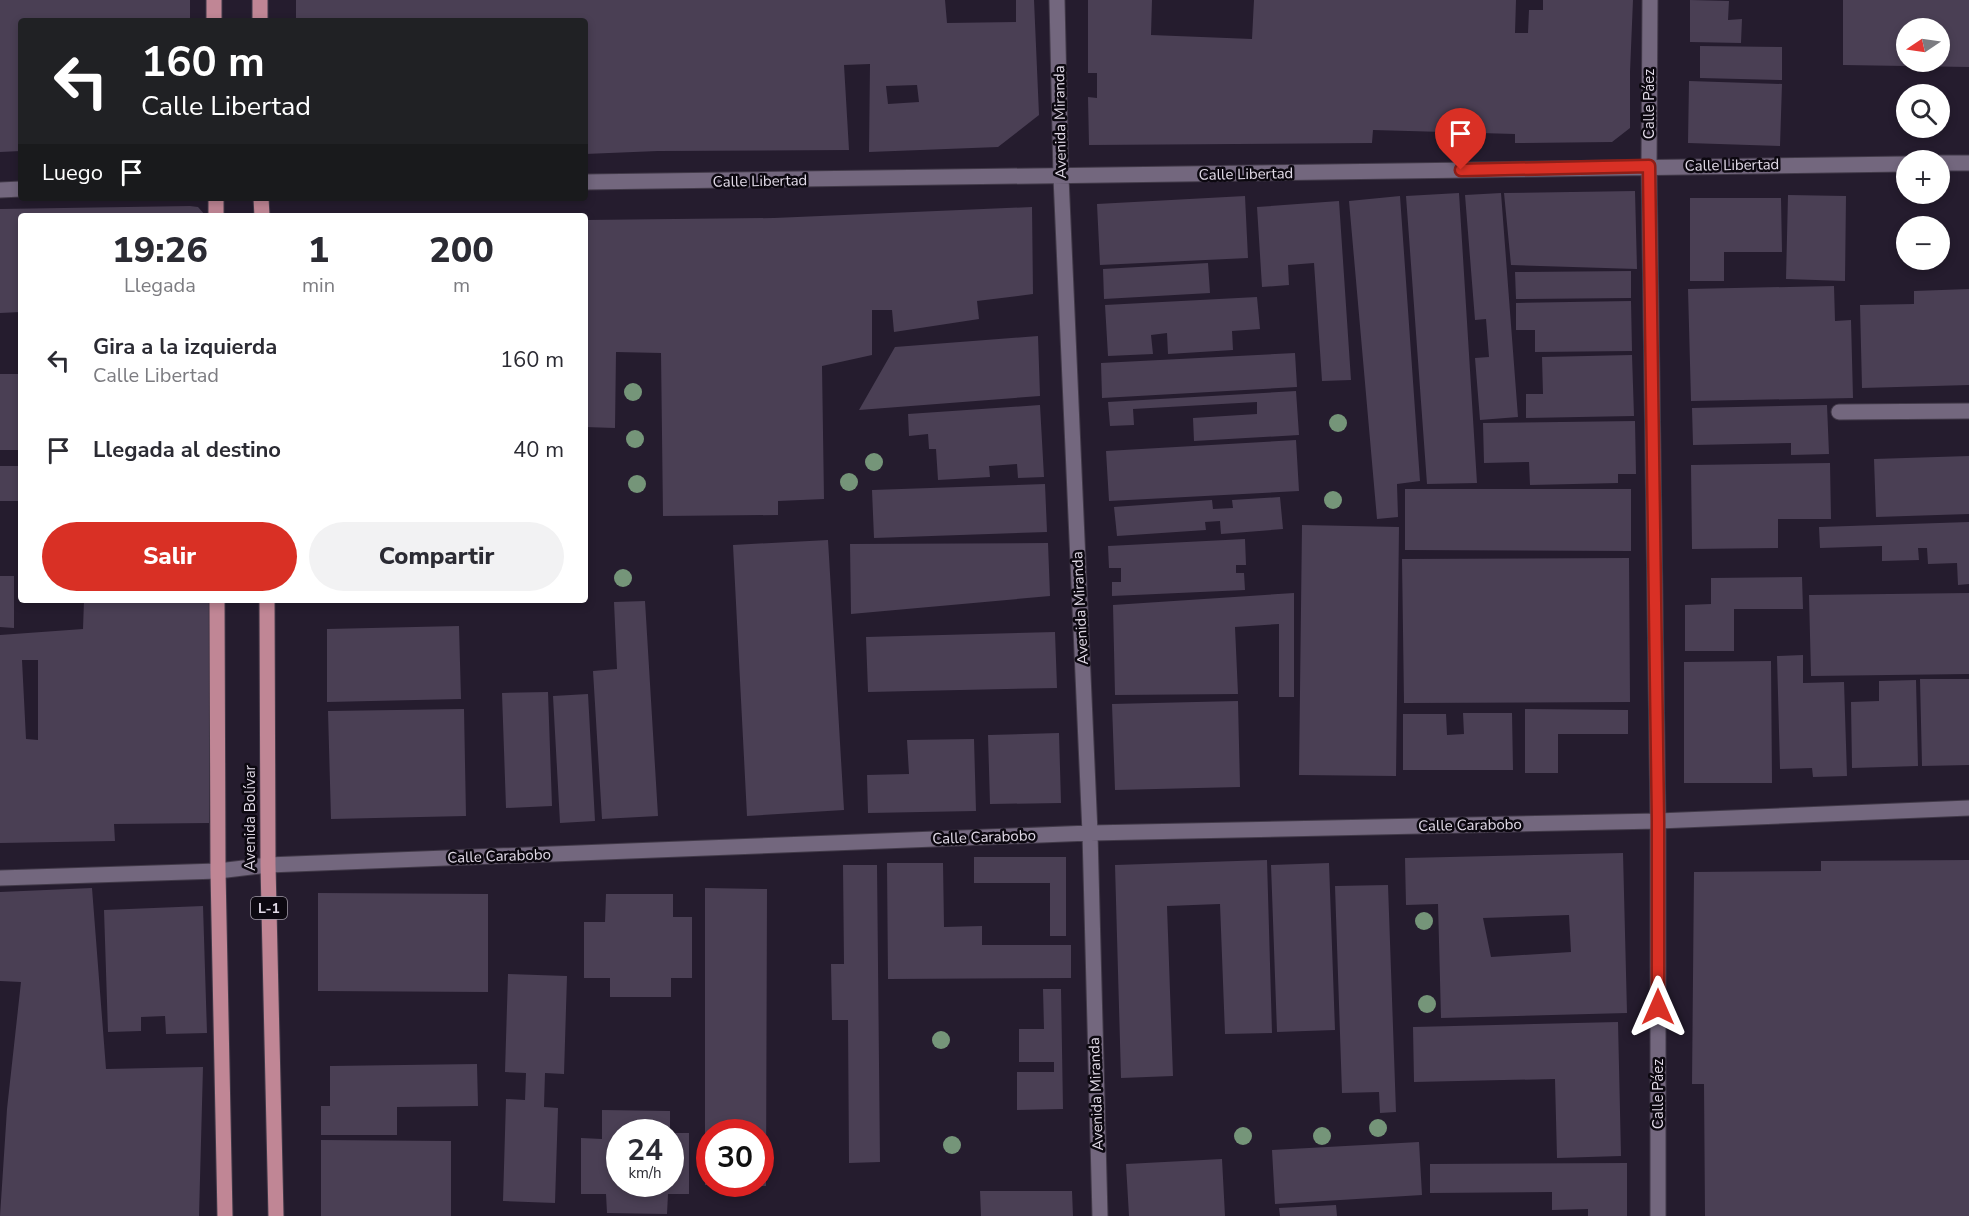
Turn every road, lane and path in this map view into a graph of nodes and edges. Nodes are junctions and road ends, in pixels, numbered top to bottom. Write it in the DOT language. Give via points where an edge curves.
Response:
graph roads {
  1 [pos="214,0"];
  2 [pos="260,0"];
  3 [pos="1057,0"];
  4 [pos="1650,0"];
  5 [pos="214,18"];
  6 [pos="260,18"];
  7 [pos="1950,163"];
  8 [pos="1969,163"];
  9 [pos="1896,164"];
  10 [pos="1649,166"];
  11 [pos="1061,177"];
  12 [pos="588,183"];
  13 [pos="18,189"];
  14 [pos="0,190"];
  15 [pos="1969,411"];
  16 [pos="1839,412"];
  17 [pos="217,603"];
  18 [pos="267,603"];
  19 [pos="1969,808"];
  20 [pos="1658,821"];
  21 [pos="1090,833"];
  22 [pos="268,866"];
  23 [pos="218,871"];
  24 [pos="0,878"];
  25 [pos="225,1216"];
  26 [pos="276,1216"];
  27 [pos="1100,1216"];
  28 [pos="1658,1216"];
  1 -- 5 [label="main road"];
  2 -- 6 [label="main road"];
  3 -- 11 [label="street, Avenida Miranda"];
  4 -- 10 [label="street, Calle Páez"];
  7 -- 8 [label="street"];
  9 -- 10 [label="street, Calle Libertad"];
  10 -- 11 [label="street, Calle Libertad"];
  10 -- 20 [label="street, Calle Páez"];
  11 -- 12 [label="street, Calle Libertad"];
  11 -- 21 [label="street, Avenida Miranda"];
  13 -- 14 [label="street"];
  15 -- 16 [label="street"];
  17 -- 23 [label="main road"];
  18 -- 22 [label="main road, Avenida Bolívar / L-1"];
  19 -- 20 [label="street, Calle Carabobo"];
  20 -- 21 [label="street, Calle Carabobo"];
  20 -- 28 [label="street, Calle Páez"];
  21 -- 22 [label="street, Calle Carabobo"];
  21 -- 27 [label="street, Avenida Miranda"];
  22 -- 23 [label="street, Calle Carabobo"];
  22 -- 26 [label="main road, Avenida Bolívar / L-1"];
  23 -- 24 [label="street, Calle Carabobo"];
  23 -- 25 [label="main road"];
}
